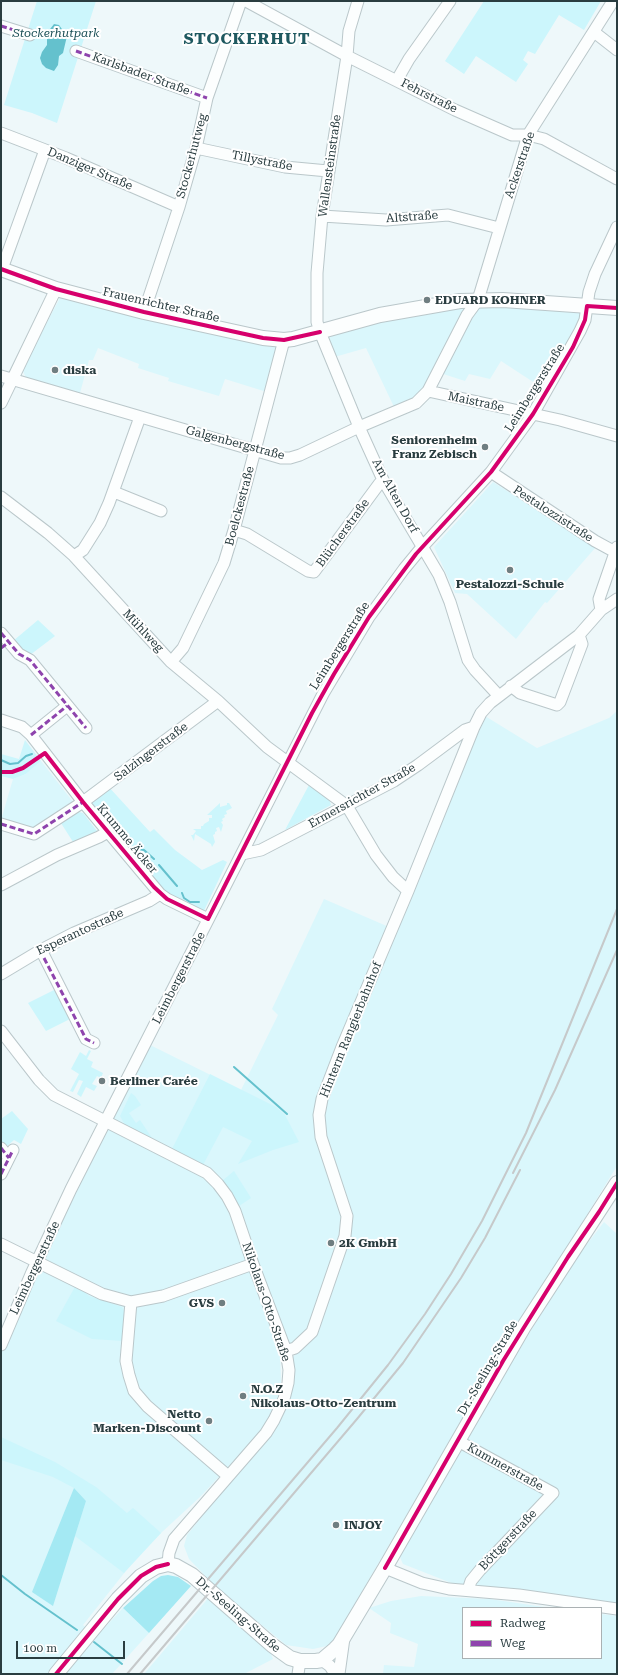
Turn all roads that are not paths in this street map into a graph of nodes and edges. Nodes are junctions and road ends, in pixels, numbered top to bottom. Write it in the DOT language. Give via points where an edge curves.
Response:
graph roads {
  1 [pos="241,1"];
  2 [pos="246,1"];
  3 [pos="358,1"];
  4 [pos="450,1"];
  5 [pos="613,1"];
  6 [pos="1,26"];
  7 [pos="594,32"];
  8 [pos="30,35"];
  9 [pos="617,50"];
  10 [pos="76,51"];
  11 [pos="347,56"];
  12 [pos="397,80"];
  13 [pos="207,98"];
  14 [pos="1,133"];
  15 [pos="528,135"];
  16 [pos="196,148"];
  17 [pos="45,150"];
  18 [pos="328,171"];
  19 [pos="617,179"];
  20 [pos="178,207"];
  21 [pos="322,216"];
  22 [pos="617,227"];
  23 [pos="499,228"];
  24 [pos="1,269"];
  25 [pos="56,289"];
  26 [pos="478,300"];
  27 [pos="587,306"];
  28 [pos="617,308"];
  29 [pos="144,312"];
  30 [pos="320,332"];
  31 [pos="284,340"];
  32 [pos="6,378"];
  33 [pos="428,391"];
  34 [pos="1,403"];
  35 [pos="534,414"];
  36 [pos="140,417"];
  37 [pos="359,426"];
  38 [pos="617,436"];
  39 [pos="254,451"];
  40 [pos="491,472"];
  41 [pos="383,480"];
  42 [pos="114,492"];
  43 [pos="1,497"];
  44 [pos="161,511"];
  45 [pos="234,530"];
  46 [pos="423,546"];
  47 [pos="616,551"];
  48 [pos="74,556"];
  49 [pos="616,601"];
  50 [pos="601,610"];
  51 [pos="1,633"];
  52 [pos="579,635"];
  53 [pos="5,645"];
  54 [pos="171,662"];
  55 [pos="511,686"];
  56 [pos="499,696"];
  57 [pos="218,701"];
  58 [pos="67,706"];
  59 [pos="1,720"];
  60 [pos="474,727"];
  61 [pos="86,728"];
  62 [pos="31,735"];
  63 [pos="288,762"];
  64 [pos="83,802"];
  65 [pos="347,806"];
  66 [pos="1,824"];
  67 [pos="108,832"];
  68 [pos="242,854"];
  69 [pos="1,885"];
  70 [pos="408,891"];
  71 [pos="160,894"];
  72 [pos="208,919"];
  73 [pos="41,950"];
  74 [pos="1,974"];
  75 [pos="1,1031"];
  76 [pos="94,1043"];
  77 [pos="105,1121"];
  78 [pos="1,1148"];
  79 [pos="1,1174"];
  80 [pos="617,1182"];
  81 [pos="1,1244"];
  82 [pos="37,1262"];
  83 [pos="253,1264"];
  84 [pos="131,1302"];
  85 [pos="1,1345"];
  86 [pos="286,1351"];
  87 [pos="458,1440"];
  88 [pos="228,1476"];
  89 [pos="553,1493"];
  90 [pos="168,1564"];
  91 [pos="385,1568"];
  92 [pos="468,1590"];
  93 [pos="617,1609"];
  94 [pos="344,1638"];
  95 [pos="322,1660"];
  96 [pos="298,1668"];
  97 [pos="56,1674"];
  98 [pos="335,1674"];
  99 [pos="338,1674"];
  1 -- 13 [label="street, Stockerhutweg"];
  2 -- 11 [label="street, Fehrstraße"];
  3 -- 11 [label="street, Wallensteinstraße" via="349,31"];
  4 -- 12 [label="street"];
  5 -- 7 [label="street, Ackerstraße"];
  6 -- 8 [label="street"];
  7 -- 9 [label="street"];
  7 -- 15 [label="street, Ackerstraße"];
  10 -- 13 [label="street, Karlsbader Straße"];
  11 -- 12 [label="street, Fehrstraße"];
  11 -- 18 [label="street, Wallensteinstraße"];
  12 -- 15 [label="street, Fehrstraße" via="455,110 512,135"];
  13 -- 16 [label="street, Stockerhutweg"];
  14 -- 17 [label="street, Danziger Straße"];
  15 -- 19 [label="street, Fehrstraße" via="544,139"];
  15 -- 23 [label="street, Ackerstraße"];
  16 -- 18 [label="street, Tillystraße" via="285,167"];
  16 -- 20 [label="street, Stockerhutweg"];
  17 -- 20 [label="street, Danziger Straße"];
  17 -- 24 [label="street"];
  18 -- 21 [label="street, Wallensteinstraße"];
  20 -- 29 [label="street, Stockerhutweg"];
  21 -- 23 [label="street, Altstraße" via="386,220 448,215"];
  21 -- 30 [label="street, Wallensteinstraße" via="316,300"];
  22 -- 27 [label="street, Leimbergerstraße" via="595,274"];
  23 -- 26 [label="street, Ackerstraße"];
  24 -- 25 [label="main road, Frauenrichter Straße"];
  25 -- 29 [label="main road, Frauenrichter Straße"];
  25 -- 32 [label="street"];
  26 -- 27 [label="main road, Frauenrichter Straße"];
  26 -- 30 [label="main road, Frauenrichter Straße" via="380,315"];
  26 -- 33 [label="street, Galgenbergstraße"];
  27 -- 28 [label="main road, Frauenrichter Straße"];
  27 -- 35 [label="street, Leimbergerstraße" via="585,320 573,347"];
  29 -- 31 [label="main road, Frauenrichter Straße" via="263,338"];
  30 -- 31 [label="main road, Frauenrichter Straße"];
  30 -- 37 [label="street, Am Alten Dorf"];
  31 -- 39 [label="street, Boelckestraße"];
  32 -- 34 [label="street"];
  32 -- 36 [label="street, Galgenbergstraße"];
  33 -- 35 [label="street, Maistraße"];
  33 -- 37 [label="street, Galgenbergstraße" via="416,403"];
  35 -- 38 [label="street, Maistraße"];
  35 -- 40 [label="street, Leimbergerstraße"];
  36 -- 39 [label="street, Galgenbergstraße"];
  36 -- 42 [label="street"];
  37 -- 39 [label="street, Galgenbergstraße" via="290,458"];
  37 -- 41 [label="street, Am Alten Dorf"];
  39 -- 45 [label="street, Boelckestraße"];
  40 -- 46 [label="street, Leimbergerstraße"];
  40 -- 47 [label="street, Pestalozzistraße" via="595,541"];
  41 -- 45 [label="street, Blücherstraße" via="314,572 308,571 247,534"];
  41 -- 46 [label="street, Am Alten Dorf"];
  42 -- 44 [label="street"];
  42 -- 48 [label="street" via="100,522 82,550"];
  43 -- 48 [label="street, Mühlweg"];
  45 -- 54 [label="street, Boelckestraße" via="224,563 206,603 183,648"];
  46 -- 56 [label="street, Am Alten Dorf" via="445,588 468,660"];
  46 -- 63 [label="street, Leimbergerstraße" via="369,617 312,713"];
  47 -- 50 [label="street" via="599,599"];
  48 -- 54 [label="street, Mühlweg"];
  49 -- 50 [label="street"];
  50 -- 52 [label="street"];
  51 -- 53 [label="street"];
  52 -- 55 [label="street"];
  52 -- 55 [label="street" via="582,644 560,702 556,705 520,693"];
  53 -- 58 [label="street" via="30,660"];
  54 -- 57 [label="street, Mühlweg"];
  55 -- 56 [label="street"];
  56 -- 60 [label="street" via="481,713"];
  57 -- 63 [label="street, Mühlweg" via="267,747"];
  57 -- 64 [label="street, Salzingerstraße"];
  58 -- 61 [label="street"];
  58 -- 62 [label="street"];
  59 -- 62 [label="street, Krumme Äcker" via="22,727"];
  60 -- 65 [label="street, Ermersrichter Straße" via="465,730 394,781"];
  60 -- 70 [label="street, Hinterm Rangierbahnhof"];
  62 -- 64 [label="street, Krumme Äcker"];
  63 -- 65 [label="street, Mühlweg"];
  63 -- 68 [label="street, Leimbergerstraße"];
  64 -- 66 [label="street, Salzingerstraße" via="34,834"];
  64 -- 67 [label="street, Krumme Äcker"];
  65 -- 68 [label="street, Ermersrichter Straße" via="261,850"];
  65 -- 70 [label="street" via="376,855"];
  67 -- 69 [label="street" via="56,855"];
  67 -- 71 [label="street, Krumme Äcker"];
  68 -- 72 [label="street, Leimbergerstraße"];
  70 -- 86 [label="street, Hinterm Rangierbahnhof" via="322,1099 319,1115 321,1137 347,1216 347,1224 312,1332 295,1348"];
  71 -- 72 [label="street, Krumme Äcker"];
  71 -- 73 [label="street, Esperantostraße"];
  72 -- 77 [label="street, Leimbergerstraße"];
  73 -- 74 [label="street, Esperantostraße"];
  73 -- 76 [label="street" via="86,1039"];
  75 -- 77 [label="street, Nikolaus-Otto-Straße" via="49,1090 59,1098"];
  77 -- 82 [label="street, Leimbergerstraße"];
  77 -- 83 [label="street, Nikolaus-Otto-Straße" via="207,1173 227,1196 235,1211"];
  78 -- 79 [label="street" via="11,1154"];
  80 -- 87 [label="main road, Dr.-Seeling-Straße" via="523,1328"];
  81 -- 82 [label="street"];
  82 -- 84 [label="street" via="102,1294"];
  82 -- 85 [label="street, Leimbergerstraße"];
  83 -- 84 [label="street" via="163,1296"];
  83 -- 86 [label="street, Nikolaus-Otto-Straße"];
  84 -- 88 [label="street" via="126,1361 134,1391 147,1406"];
  86 -- 88 [label="street, Nikolaus-Otto-Straße" via="288,1382 280,1409 266,1433"];
  87 -- 89 [label="street, Kummerstraße"];
  87 -- 91 [label="main road, Dr.-Seeling-Straße"];
  88 -- 90 [label="street, Nikolaus-Otto-Straße" via="174,1538 168,1553"];
  89 -- 92 [label="street, Böttgerstraße" via="480,1570 471,1581"];
  90 -- 96 [label="main road, Dr.-Seeling-Straße" via="192,1575"];
  90 -- 97 [label="main road" via="156,1567 141,1576"];
  91 -- 92 [label="street" via="422,1583"];
  91 -- 94 [label="main road, Dr.-Seeling-Straße"];
  92 -- 93 [label="street"];
  94 -- 95 [label="main road, Dr.-Seeling-Straße"];
  94 -- 99 [label="street"];
  95 -- 96 [label="main road, Dr.-Seeling-Straße"];
  95 -- 98 [label="street"];
}
